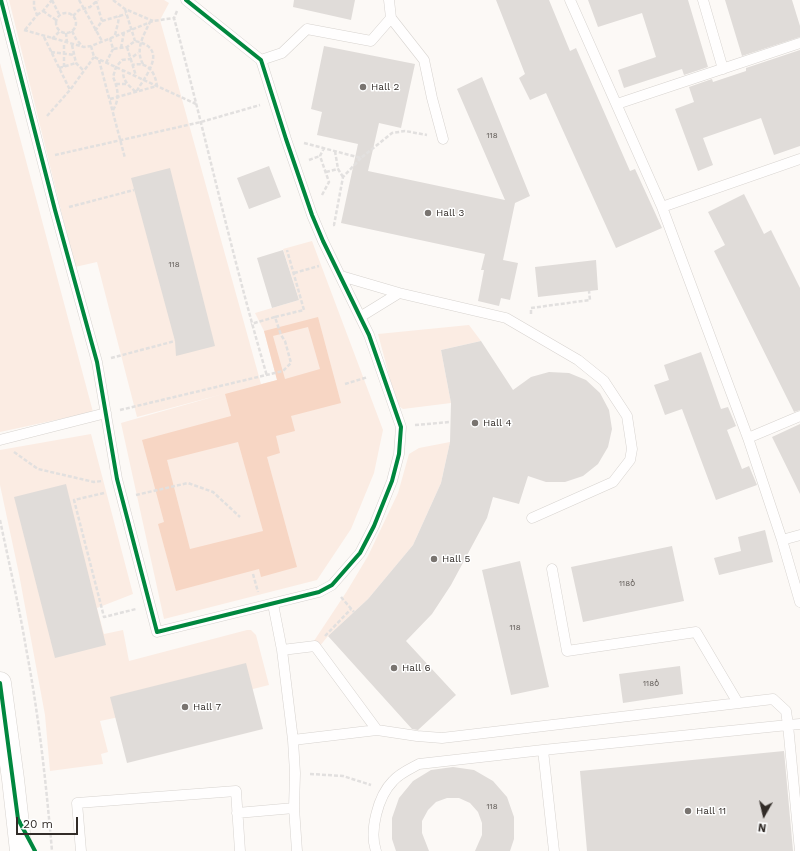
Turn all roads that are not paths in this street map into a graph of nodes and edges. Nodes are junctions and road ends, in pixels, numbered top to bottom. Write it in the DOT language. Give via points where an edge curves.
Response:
graph roads {
  1 [pos="1,0"];
  2 [pos="186,0"];
  3 [pos="389,0"];
  4 [pos="570,0"];
  5 [pos="703,0"];
  6 [pos="391,18"];
  7 [pos="800,43"];
  8 [pos="261,60"];
  9 [pos="723,69"];
  10 [pos="617,104"];
  11 [pos="443,139"];
  12 [pos="800,159"];
  13 [pos="662,207"];
  14 [pos="341,276"];
  15 [pos="399,293"];
  16 [pos="360,317"];
  17 [pos="106,413"];
  18 [pos="800,416"];
  19 [pos="748,438"];
  20 [pos="0,440"];
  21 [pos="532,518"];
  22 [pos="800,535"];
  23 [pos="782,540"];
  24 [pos="552,569"];
  25 [pos="800,602"];
  26 [pos="273,604"];
  27 [pos="282,650"];
  28 [pos="0,683"];
  29 [pos="738,703"];
  30 [pos="800,724"];
  31 [pos="788,725"];
  32 [pos="377,730"];
  33 [pos="293,740"];
  34 [pos="543,750"];
  35 [pos="294,808"];
  36 [pos="237,813"];
  37 [pos="21,851"];
  38 [pos="81,851"];
  39 [pos="240,851"];
  40 [pos="297,851"];
  41 [pos="376,851"];
  42 [pos="554,851"];
  43 [pos="800,851"];
  1 -- 17 [label="lane" via="41,159 97,362"];
  2 -- 8 [label="lane"];
  3 -- 6 [label="lane"];
  4 -- 10 [label="lane"];
  5 -- 9 [label="lane"];
  6 -- 8 [label="lane" via="371,41 307,29 282,53"];
  6 -- 11 [label="lane" via="424,60"];
  7 -- 9 [label="lane"];
  8 -- 14 [label="lane" via="312,215"];
  9 -- 10 [label="lane"];
  10 -- 13 [label="lane"];
  12 -- 13 [label="lane"];
  13 -- 19 [label="lane"];
  14 -- 15 [label="lane"];
  14 -- 16 [label="lane"];
  15 -- 16 [label="lane"];
  15 -- 21 [label="lane" via="506,318 578,360 604,381 627,416 632,449 630,460 613,482"];
  16 -- 26 [label="lane" via="369,335 401,427 399,454 392,481 360,553 332,586"];
  17 -- 20 [label="lane"];
  17 -- 26 [label="lane" via="118,484 157,632"];
  18 -- 19 [label="lane"];
  19 -- 23 [label="lane"];
  22 -- 23 [label="lane"];
  23 -- 25 [label="lane"];
  24 -- 29 [label="lane" via="567,651 696,632"];
  26 -- 27 [label="lane"];
  27 -- 32 [label="lane" via="315,646"];
  27 -- 33 [label="lane"];
  28 -- 37 [label="main road"];
  29 -- 31 [label="lane" via="773,699 786,711"];
  29 -- 32 [label="lane" via="442,738"];
  30 -- 31 [label="lane"];
  31 -- 34 [label="lane"];
  31 -- 43 [label="lane"];
  32 -- 33 [label="lane"];
  33 -- 35 [label="lane"];
  34 -- 41 [label="lane" via="419,764 407,770 393,781 382,798 374,820"];
  34 -- 42 [label="lane"];
  35 -- 36 [label="lane"];
  35 -- 40 [label="lane"];
  36 -- 38 [label="lane" via="236,791 78,804"];
  36 -- 39 [label="lane"];
}
